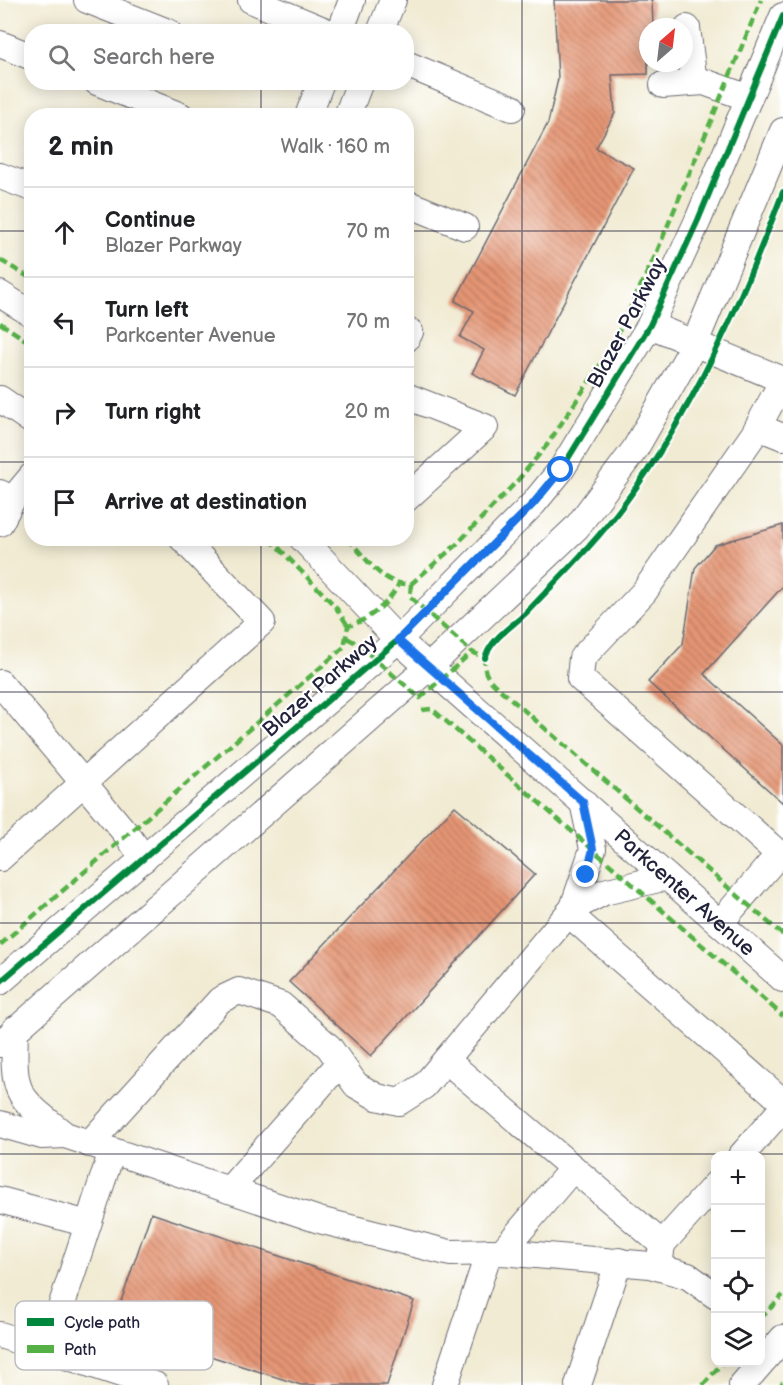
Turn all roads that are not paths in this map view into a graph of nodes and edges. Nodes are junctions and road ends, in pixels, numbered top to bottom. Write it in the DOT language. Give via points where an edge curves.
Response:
graph roads {
  1 [pos="87,0"];
  2 [pos="251,0"];
  3 [pos="352,0"];
  4 [pos="393,0"];
  5 [pos="783,16"];
  6 [pos="303,17"];
  7 [pos="148,24"];
  8 [pos="343,24"];
  9 [pos="383,24"];
  10 [pos="0,44"];
  11 [pos="24,54"];
  12 [pos="414,67"];
  13 [pos="693,72"];
  14 [pos="694,82"];
  15 [pos="663,85"];
  16 [pos="117,90"];
  17 [pos="318,90"];
  18 [pos="357,90"];
  19 [pos="749,98"];
  20 [pos="161,108"];
  21 [pos="311,108"];
  22 [pos="350,108"];
  23 [pos="512,108"];
  24 [pos="783,131"];
  25 [pos="0,176"];
  26 [pos="24,185"];
  27 [pos="414,206"];
  28 [pos="465,226"];
  29 [pos="4,302"];
  30 [pos="24,311"];
  31 [pos="650,325"];
  32 [pos="694,345"];
  33 [pos="783,380"];
  34 [pos="0,399"];
  35 [pos="414,399"];
  36 [pos="24,416"];
  37 [pos="758,427"];
  38 [pos="783,437"];
  39 [pos="24,482"];
  40 [pos="414,492"];
  41 [pos="6,497"];
  42 [pos="0,523"];
  43 [pos="190,546"];
  44 [pos="310,546"];
  45 [pos="398,640"];
  46 [pos="429,667"];
  47 [pos="0,683"];
  48 [pos="84,783"];
  49 [pos="583,802"];
  50 [pos="781,857"];
  51 [pos="0,858"];
  52 [pos="144,859"];
  53 [pos="667,877"];
  54 [pos="571,911"];
  55 [pos="720,923"];
  56 [pos="783,979"];
  57 [pos="0,980"];
  58 [pos="8,1036"];
  59 [pos="446,1060"];
  60 [pos="339,1064"];
  61 [pos="783,1102"];
  62 [pos="783,1108"];
  63 [pos="0,1124"];
  64 [pos="88,1143"];
  65 [pos="745,1151"];
  66 [pos="573,1168"];
  67 [pos="229,1190"];
  68 [pos="711,1190"];
  69 [pos="0,1200"];
  70 [pos="88,1224"];
  71 [pos="495,1252"];
  72 [pos="660,1255"];
  73 [pos="619,1261"];
  74 [pos="711,1292"];
  75 [pos="63,1301"];
  76 [pos="0,1335"];
  77 [pos="15,1340"];
  78 [pos="773,1340"];
  79 [pos="108,1370"];
  80 [pos="154,1385"];
  81 [pos="445,1385"];
  82 [pos="578,1385"];
  83 [pos="742,1385"];
  1 -- 7 [label="street"];
  2 -- 6 [label="street"];
  3 -- 8 [label="street"];
  4 -- 9 [label="street"];
  5 -- 19 [label="street, Blazer Parkway"];
  10 -- 11 [label="street"];
  12 -- 23 [label="street"];
  13 -- 14 [label="street"];
  14 -- 15 [label="street"];
  14 -- 19 [label="street"];
  16 -- 20 [label="street"];
  17 -- 21 [label="street"];
  18 -- 22 [label="street"];
  19 -- 31 [label="street, Blazer Parkway"];
  24 -- 32 [label="street"];
  25 -- 26 [label="street"];
  27 -- 28 [label="street"];
  29 -- 30 [label="street"];
  31 -- 32 [label="street"];
  31 -- 45 [label="street, Blazer Parkway" via="561,470 533,504"];
  32 -- 33 [label="street"];
  32 -- 46 [label="street" via="635,449 577,527"];
  33 -- 37 [label="street"];
  34 -- 36 [label="street"];
  35 -- 40 [label="street" via="485,427"];
  37 -- 38 [label="street"];
  37 -- 50 [label="street" via="644,592 582,658 580,678"];
  39 -- 41 [label="street"];
  41 -- 42 [label="street"];
  43 -- 48 [label="street" via="262,622"];
  44 -- 45 [label="street, Parkcenter Avenue"];
  45 -- 46 [label="street, Parkcenter Avenue"];
  45 -- 52 [label="street, Blazer Parkway"];
  46 -- 49 [label="street, Parkcenter Avenue"];
  46 -- 58 [label="street"];
  47 -- 48 [label="street"];
  48 -- 51 [label="street"];
  48 -- 52 [label="street"];
  49 -- 53 [label="street, Parkcenter Avenue"];
  49 -- 54 [label="street" via="593,849"];
  50 -- 55 [label="street"];
  52 -- 57 [label="street, Blazer Parkway"];
  53 -- 54 [label="street" via="604,892"];
  53 -- 55 [label="street, Parkcenter Avenue"];
  54 -- 59 [label="street"];
  54 -- 61 [label="street"];
  55 -- 56 [label="street, Parkcenter Avenue"];
  58 -- 64 [label="street" via="24,1101 36,1114"];
  59 -- 60 [label="street" via="424,1086 399,1102 376,1097 356,1085"];
  59 -- 66 [label="street"];
  60 -- 64 [label="street" via="329,1047 282,1005 239,991 220,1000"];
  60 -- 67 [label="street"];
  62 -- 65 [label="street"];
  63 -- 64 [label="street"];
  64 -- 67 [label="street"];
  64 -- 70 [label="street"];
  66 -- 71 [label="street"];
  66 -- 72 [label="street"];
  67 -- 71 [label="street" via="319,1220 439,1251"];
  68 -- 72 [label="street"];
  69 -- 70 [label="street"];
  70 -- 75 [label="street"];
  71 -- 73 [label="street"];
  71 -- 81 [label="street"];
  72 -- 73 [label="street"];
  72 -- 74 [label="street"];
  73 -- 82 [label="street"];
  76 -- 77 [label="street"];
  78 -- 83 [label="street"];
  79 -- 80 [label="street"];
}
